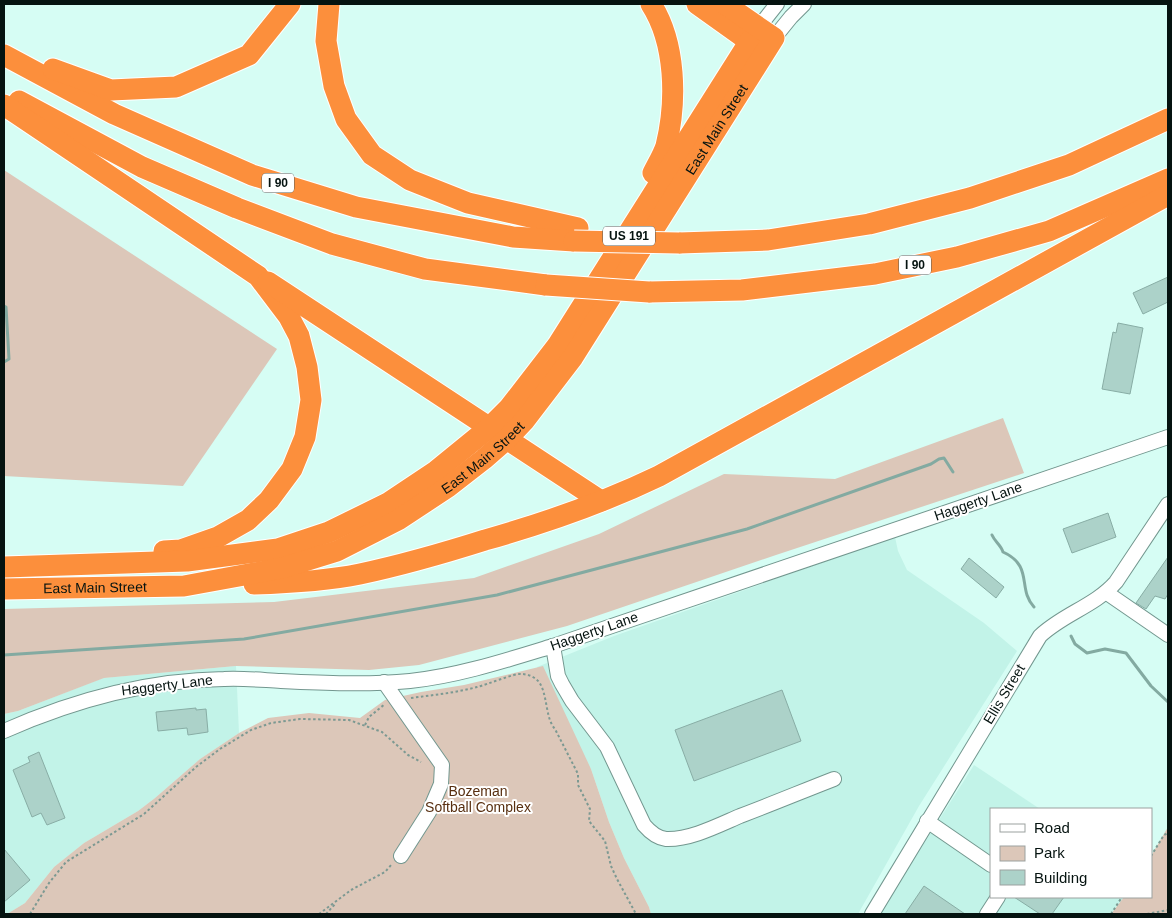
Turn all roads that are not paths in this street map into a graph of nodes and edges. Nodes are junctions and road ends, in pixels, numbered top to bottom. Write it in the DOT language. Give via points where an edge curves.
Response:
graph roads {
  1 [pos="290,4"];
  2 [pos="329,4"];
  3 [pos="651,4"];
  4 [pos="697,4"];
  5 [pos="724,4"];
  6 [pos="777,4"];
  7 [pos="804,4"];
  8 [pos="762,40"];
  9 [pos="4,53"];
  10 [pos="4,93"];
  11 [pos="4,105"];
  12 [pos="1168,119"];
  13 [pos="1168,179"];
  14 [pos="1168,196"];
  15 [pos="576,235"];
  16 [pos="608,266"];
  17 [pos="258,276"];
  18 [pos="498,433"];
  19 [pos="1168,437"];
  20 [pos="602,501"];
  21 [pos="1168,504"];
  22 [pos="4,567"];
  23 [pos="184,586"];
  24 [pos="4,589"];
  25 [pos="1107,593"];
  26 [pos="1168,635"];
  27 [pos="553,646"];
  28 [pos="384,682"];
  29 [pos="4,731"];
  30 [pos="834,779"];
  31 [pos="927,821"];
  32 [pos="401,856"];
  33 [pos="990,864"];
  34 [pos="997,898"];
  35 [pos="872,914"];
  36 [pos="987,914"];
  1 -- 9 [label="highway" via="249,55 176,87 111,90"];
  2 -- 15 [label="highway" via="326,41 334,86 346,119 372,155 410,180 468,203"];
  3 -- 16 [label="highway" via="657,13 670,56 673,100 666,147"];
  4 -- 8 [label="highway"];
  5 -- 8 [label="highway"];
  6 -- 8 [label="street"];
  7 -- 8 [label="street"];
  8 -- 16 [label="highway, East Main Street"];
  8 -- 18 [label="highway, East Main Street" via="573,358 524,421"];
  9 -- 15 [label="highway, I 90" via="114,114 252,175 356,207 513,236"];
  10 -- 13 [label="highway, I 90, bridge" via="142,167 332,244 425,269 546,285 649,292 742,290 875,274 956,257 1049,231"];
  11 -- 17 [label="highway"];
  12 -- 15 [label="highway, US 191, bridge" via="1069,165 970,198 878,222 768,240 679,243"];
  14 -- 20 [label="highway" via="659,476"];
  16 -- 18 [label="highway, East Main Street" via="557,346 509,408"];
  17 -- 18 [label="highway"];
  17 -- 22 [label="highway" via="298,336 307,367 311,400 305,437 292,470 269,500 248,520 218,537 181,550"];
  18 -- 20 [label="highway"];
  18 -- 22 [label="highway, East Main Street" via="388,503 330,532 278,548 188,561"];
  18 -- 23 [label="highway, East Main Street" via="484,460 398,520 337,550 282,568"];
  19 -- 27 [label="street, Haggerty Lane"];
  20 -- 23 [label="highway" via="550,521 358,574 286,583"];
  21 -- 25 [label="street, Ellis Street"];
  23 -- 24 [label="highway, East Main Street"];
  25 -- 26 [label="street"];
  25 -- 31 [label="street, Ellis Street" via="1052,625 1040,636"];
  27 -- 28 [label="street, Haggerty Lane" via="465,671 425,679"];
  27 -- 30 [label="street" via="562,684 607,747 644,825 657,836 666,839 700,832"];
  28 -- 29 [label="street, Haggerty Lane" via="225,678 164,683 82,701"];
  28 -- 32 [label="street" via="442,765 441,784 429,812"];
  31 -- 33 [label="street"];
  31 -- 35 [label="street, Ellis Street"];
  34 -- 36 [label="street"];
}
